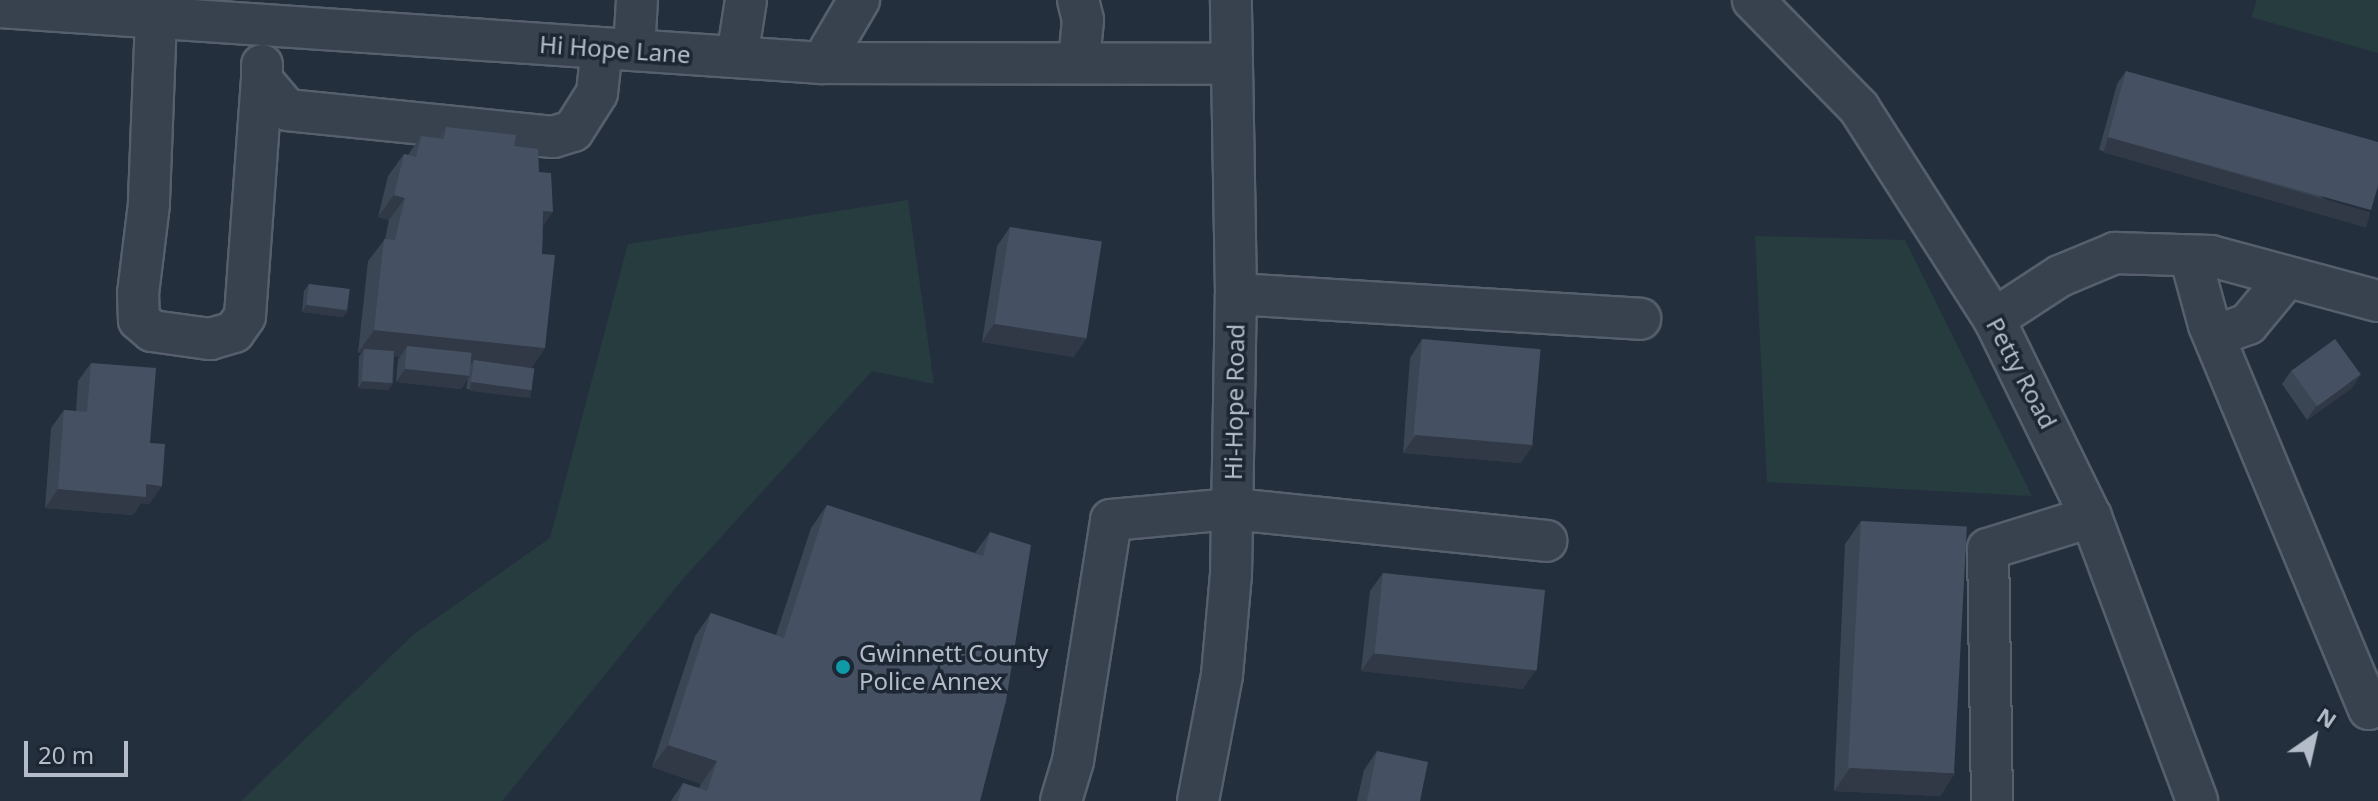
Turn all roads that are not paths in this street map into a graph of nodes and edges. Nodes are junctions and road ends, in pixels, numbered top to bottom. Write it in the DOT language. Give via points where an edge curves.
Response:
graph roads {
  1 [pos="637,0"];
  2 [pos="746,0"];
  3 [pos="859,0"];
  4 [pos="1078,0"];
  5 [pos="1231,0"];
  6 [pos="1753,0"];
  7 [pos="0,7"];
  8 [pos="160,11"];
  9 [pos="281,17"];
  10 [pos="618,49"];
  11 [pos="737,57"];
  12 [pos="1079,60"];
  13 [pos="822,63"];
  14 [pos="1231,64"];
  15 [pos="262,80"];
  16 [pos="2190,256"];
  17 [pos="2287,277"];
  18 [pos="1236,294"];
  19 [pos="2378,301"];
  20 [pos="1640,319"];
  21 [pos="1994,319"];
  22 [pos="2215,336"];
  23 [pos="1233,509"];
  24 [pos="2091,517"];
  25 [pos="1546,541"];
  26 [pos="2369,709"];
  27 [pos="2183,796"];
  28 [pos="1061,801"];
  29 [pos="1198,801"];
  30 [pos="1992,801"];
  1 -- 10 [label="street"];
  2 -- 11 [label="street"];
  3 -- 13 [label="street"];
  4 -- 12 [label="street" via="1083,20"];
  5 -- 14 [label="street, Hi-Hope Road"];
  6 -- 21 [label="street, Petty Road" via="1859,108"];
  7 -- 8 [label="street, Hi Hope Lane"];
  8 -- 9 [label="street, Hi Hope Lane"];
  8 -- 15 [label="street" via="139,320 152,331 195,337 234,332 245,316"];
  9 -- 10 [label="street, Hi Hope Lane"];
  9 -- 15 [label="street"];
  10 -- 11 [label="street, Hi Hope Lane"];
  10 -- 15 [label="street" via="573,131 553,137 287,110"];
  11 -- 13 [label="street, Hi Hope Lane"];
  12 -- 13 [label="street, Hi Hope Lane"];
  12 -- 14 [label="street, Hi Hope Lane"];
  14 -- 18 [label="street, Hi-Hope Road"];
  16 -- 17 [label="street"];
  16 -- 21 [label="street" via="2115,253 2060,276"];
  16 -- 22 [label="street"];
  17 -- 19 [label="street"];
  17 -- 22 [label="street" via="2248,324"];
  18 -- 20 [label="street"];
  18 -- 23 [label="street, Hi-Hope Road"];
  21 -- 24 [label="street, Petty Road"];
  22 -- 26 [label="street"];
  23 -- 25 [label="street"];
  23 -- 28 [label="street" via="1111,520 1073,761"];
  23 -- 29 [label="street, Hi-Hope Road" via="1222,675"];
  24 -- 27 [label="street, Petty Road"];
  24 -- 30 [label="street" via="1988,549"];
}
